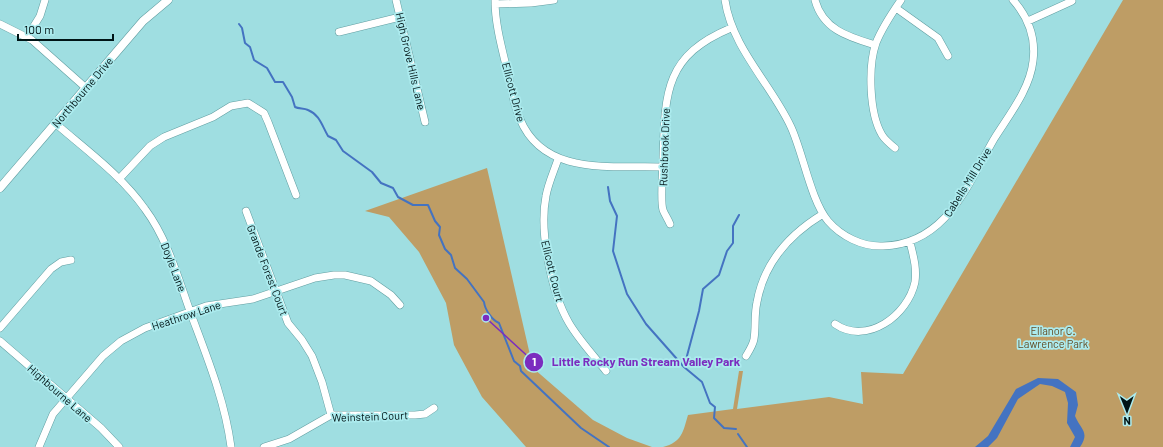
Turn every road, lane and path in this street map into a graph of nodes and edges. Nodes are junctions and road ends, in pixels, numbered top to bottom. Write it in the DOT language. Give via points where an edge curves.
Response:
graph roads {
  1 [pos="45,0"];
  2 [pos="168,0"];
  3 [pos="396,0"];
  4 [pos="554,0"];
  5 [pos="725,0"];
  6 [pos="815,0"];
  7 [pos="901,0"];
  8 [pos="1013,0"];
  9 [pos="1072,1"];
  10 [pos="495,2"];
  11 [pos="896,8"];
  12 [pos="400,17"];
  13 [pos="1028,21"];
  14 [pos="0,24"];
  15 [pos="731,28"];
  16 [pos="339,32"];
  17 [pos="27,37"];
  18 [pos="875,45"];
  19 [pos="948,56"];
  20 [pos="86,88"];
  21 [pos="425,122"];
  22 [pos="55,123"];
  23 [pos="895,148"];
  24 [pos="558,159"];
  25 [pos="663,167"];
  26 [pos="119,179"];
  27 [pos="0,188"];
  28 [pos="296,195"];
  29 [pos="246,211"];
  30 [pos="823,214"];
  31 [pos="670,224"];
  32 [pos="910,242"];
  33 [pos="71,260"];
  34 [pos="275,292"];
  35 [pos="400,305"];
  36 [pos="190,312"];
  37 [pos="835,324"];
  38 [pos="0,328"];
  39 [pos="0,340"];
  40 [pos="746,356"];
  41 [pos="606,371"];
  42 [pos="67,398"];
  43 [pos="434,408"];
  44 [pos="331,415"];
  45 [pos="39,447"];
  46 [pos="119,447"];
  47 [pos="231,447"];
  48 [pos="264,447"];
  1 -- 17 [label="street" via="40,16"];
  2 -- 20 [label="street, Northbourne Drive" via="143,21"];
  3 -- 12 [label="street, High Grove Hills Lane"];
  4 -- 10 [label="street" via="531,3"];
  5 -- 15 [label="street, Cabells Mill Drive"];
  6 -- 18 [label="street" via="821,15 833,28 847,36"];
  7 -- 11 [label="street"];
  8 -- 13 [label="street, Cabells Mill Drive"];
  9 -- 13 [label="street"];
  10 -- 24 [label="street, Ellicott Drive" via="496,20 518,114 532,140"];
  11 -- 18 [label="street"];
  11 -- 19 [label="street" via="938,38"];
  12 -- 16 [label="street"];
  12 -- 21 [label="street, High Grove Hills Lane"];
  13 -- 32 [label="street, Cabells Mill Drive" via="1033,41 1033,59 1022,93 950,212 936,227"];
  14 -- 17 [label="street"];
  15 -- 25 [label="street, Rushbrook Drive" via="696,47 680,64 674,75 664,109"];
  15 -- 30 [label="street, Cabells Mill Drive" via="785,114"];
  17 -- 20 [label="street"];
  18 -- 23 [label="street" via="871,80 874,108 882,134"];
  20 -- 22 [label="street, Northbourne Drive"];
  22 -- 26 [label="street, Doyle Lane"];
  22 -- 27 [label="street, Northbourne Drive"];
  24 -- 25 [label="street, Ellicott Drive" via="579,164"];
  24 -- 41 [label="street, Ellicott Court" via="546,196 546,250 557,295 568,322"];
  25 -- 31 [label="street, Rushbrook Drive" via="662,206"];
  26 -- 28 [label="street" via="150,146 164,137 213,117 231,106 248,103 264,113"];
  26 -- 36 [label="street, Doyle Lane" via="144,208 160,232"];
  29 -- 34 [label="street, Grande Forest Court"];
  30 -- 32 [label="street, Cabells Mill Drive" via="836,229 859,242 879,246"];
  30 -- 40 [label="street" via="791,237 769,267 757,301 753,341"];
  32 -- 37 [label="street" via="916,274 911,293 901,309 869,331 845,331"];
  33 -- 38 [label="street" via="61,262 51,269"];
  34 -- 35 [label="street, Heathrow Lane" via="315,278 345,275 371,281"];
  34 -- 36 [label="street, Heathrow Lane"];
  34 -- 44 [label="street, Grande Forest Court" via="288,323 312,356"];
  36 -- 42 [label="street, Heathrow Lane" via="144,328 121,341 103,356"];
  36 -- 47 [label="street, Doyle Lane" via="223,406"];
  39 -- 42 [label="street, Highbourne Lane"];
  42 -- 45 [label="street, Heathrow Lane" via="50,418"];
  42 -- 46 [label="street, Highbourne Lane"];
  43 -- 44 [label="street, Weinstein Court" via="425,414 415,415"];
  44 -- 48 [label="street, Weinstein Court" via="289,439"];
}
